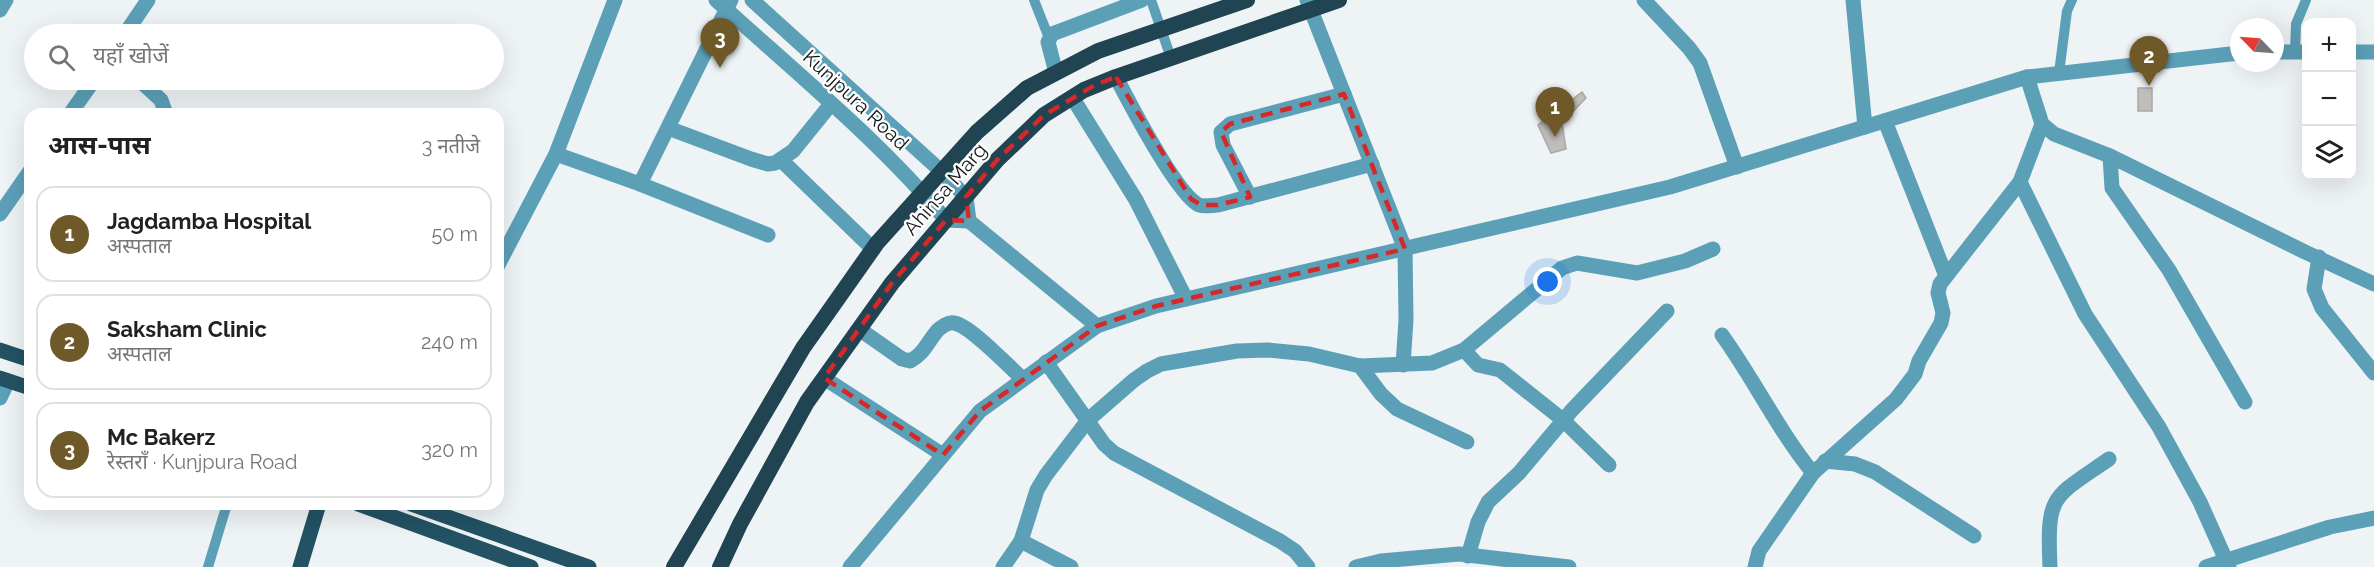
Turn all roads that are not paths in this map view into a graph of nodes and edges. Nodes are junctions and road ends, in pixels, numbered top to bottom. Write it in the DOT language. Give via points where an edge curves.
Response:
graph roads {
  1 [pos="6,0"];
  2 [pos="148,0"];
  3 [pos="615,0"];
  4 [pos="752,0"];
  5 [pos="1035,0"];
  6 [pos="1142,0"];
  7 [pos="1151,0"];
  8 [pos="1247,0"];
  9 [pos="1340,0"];
  10 [pos="1644,0"];
  11 [pos="1853,0"];
  12 [pos="2072,0"];
  13 [pos="2306,0"];
  14 [pos="725,3"];
  15 [pos="1309,5"];
  16 [pos="0,10"];
  17 [pos="132,24"];
  18 [pos="1160,30"];
  19 [pos="1049,38"];
  20 [pos="2284,52"];
  21 [pos="2301,52"];
  22 [pos="2356,52"];
  23 [pos="2374,52"];
  24 [pos="2230,54"];
  25 [pos="1171,58"];
  26 [pos="1056,73"];
  27 [pos="2059,73"];
  28 [pos="1116,77"];
  29 [pos="2027,77"];
  30 [pos="87,90"];
  31 [pos="150,90"];
  32 [pos="1344,94"];
  33 [pos="1072,97"];
  34 [pos="831,104"];
  35 [pos="74,108"];
  36 [pos="164,108"];
  37 [pos="1885,121"];
  38 [pos="2042,124"];
  39 [pos="1865,127"];
  40 [pos="668,128"];
  41 [pos="556,154"];
  42 [pos="2110,156"];
  43 [pos="781,160"];
  44 [pos="1372,164"];
  45 [pos="1737,167"];
  46 [pos="941,171"];
  47 [pos="24,180"];
  48 [pos="2020,182"];
  49 [pos="640,184"];
  50 [pos="923,192"];
  51 [pos="966,197"];
  52 [pos="1250,197"];
  53 [pos="0,214"];
  54 [pos="946,220"];
  55 [pos="969,221"];
  56 [pos="768,235"];
  57 [pos="873,249"];
  58 [pos="1405,249"];
  59 [pos="1713,249"];
  60 [pos="504,254"];
  61 [pos="2319,257"];
  62 [pos="1946,276"];
  63 [pos="2374,284"];
  64 [pos="1186,299"];
  65 [pos="1667,311"];
  66 [pos="1097,326"];
  67 [pos="859,329"];
  68 [pos="1722,335"];
  69 [pos="0,350"];
  70 [pos="1464,350"];
  71 [pos="24,358"];
  72 [pos="1046,362"];
  73 [pos="1403,365"];
  74 [pos="1360,366"];
  75 [pos="2374,373"];
  76 [pos="824,378"];
  77 [pos="1023,379"];
  78 [pos="4,380"];
  79 [pos="24,386"];
  80 [pos="0,398"];
  81 [pos="2246,402"];
  82 [pos="1088,420"];
  83 [pos="1563,420"];
  84 [pos="1467,442"];
  85 [pos="943,455"];
  86 [pos="2109,459"];
  87 [pos="1825,461"];
  88 [pos="1609,465"];
  89 [pos="1813,473"];
  90 [pos="225,510"];
  91 [pos="317,510"];
  92 [pos="375,510"];
  93 [pos="412,510"];
  94 [pos="427,510"];
  95 [pos="2374,518"];
  96 [pos="408,522"];
  97 [pos="1974,536"];
  98 [pos="1021,540"];
  99 [pos="1468,556"];
  100 [pos="1434,562"];
  101 [pos="2228,564"];
  102 [pos="208,567"];
  103 [pos="300,567"];
  104 [pos="531,567"];
  105 [pos="589,567"];
  106 [pos="674,567"];
  107 [pos="720,567"];
  108 [pos="850,567"];
  109 [pos="1003,567"];
  110 [pos="1071,567"];
  111 [pos="1308,567"];
  112 [pos="1356,567"];
  113 [pos="1569,567"];
  114 [pos="1755,567"];
  115 [pos="2050,567"];
  116 [pos="2206,567"];
  1 -- 16 [label="street"];
  2 -- 17 [label="street"];
  3 -- 41 [label="street"];
  4 -- 46 [label="street"];
  5 -- 19 [label="lane"];
  6 -- 19 [label="street" via="1055,32"];
  7 -- 18 [label="lane"];
  8 -- 18 [label="highway, Ahinsa Marg"];
  9 -- 15 [label="highway, Ahinsa Marg"];
  10 -- 45 [label="street" via="1700,63"];
  11 -- 39 [label="street"];
  12 -- 27 [label="lane"];
  13 -- 21 [label="lane" via="2296,24"];
  14 -- 34 [label="street, Kunjpura Road"];
  14 -- 40 [label="street"];
  15 -- 25 [label="highway, Ahinsa Marg"];
  15 -- 32 [label="street"];
  18 -- 25 [label="lane"];
  18 -- 26 [label="highway, Ahinsa Marg" via="1098,51"];
  19 -- 26 [label="street"];
  20 -- 21 [label="street"];
  22 -- 23 [label="street"];
  24 -- 27 [label="street"];
  25 -- 28 [label="highway, Ahinsa Marg"];
  26 -- 46 [label="highway, Ahinsa Marg" via="1027,88 977,132"];
  27 -- 29 [label="street"];
  28 -- 33 [label="highway, Ahinsa Marg"];
  28 -- 52 [label="street" via="1191,199 1201,206"];
  29 -- 37 [label="street"];
  29 -- 38 [label="street"];
  30 -- 35 [label="street"];
  31 -- 36 [label="street"];
  32 -- 44 [label="street"];
  32 -- 52 [label="street" via="1230,124 1221,132 1223,145"];
  33 -- 51 [label="highway, Ahinsa Marg" via="1044,115 997,160"];
  33 -- 64 [label="street" via="1136,200"];
  34 -- 43 [label="street"];
  34 -- 50 [label="street, Kunjpura Road"];
  37 -- 39 [label="street"];
  37 -- 62 [label="street"];
  38 -- 42 [label="street" via="2054,134"];
  38 -- 48 [label="street"];
  39 -- 45 [label="street"];
  40 -- 43 [label="street" via="768,164"];
  40 -- 49 [label="street"];
  41 -- 49 [label="street"];
  41 -- 60 [label="street"];
  42 -- 61 [label="street"];
  42 -- 81 [label="street" via="2112,188 2169,270"];
  43 -- 57 [label="street"];
  44 -- 52 [label="street"];
  44 -- 58 [label="street"];
  45 -- 58 [label="street" via="1670,188"];
  46 -- 50 [label="highway, Ahinsa Marg"];
  46 -- 51 [label="street"];
  47 -- 53 [label="street"];
  48 -- 62 [label="street"];
  48 -- 101 [label="street" via="2085,314 2159,428 2200,502"];
  49 -- 56 [label="street"];
  50 -- 54 [label="street, Kunjpura Road"];
  50 -- 57 [label="highway, Ahinsa Marg"];
  51 -- 54 [label="highway, Ahinsa Marg"];
  51 -- 55 [label="street"];
  54 -- 55 [label="street"];
  54 -- 67 [label="highway, Ahinsa Marg"];
  55 -- 66 [label="street"];
  57 -- 106 [label="highway, Ahinsa Marg" via="803,348"];
  58 -- 64 [label="street"];
  58 -- 73 [label="street"];
  59 -- 70 [label="street" via="1685,261 1637,273 1577,263 1562,268"];
  61 -- 63 [label="street"];
  61 -- 75 [label="street" via="2314,289 2322,308"];
  62 -- 87 [label="street" via="1938,293 1941,322 1911,381"];
  64 -- 66 [label="street"];
  65 -- 83 [label="street"];
  66 -- 72 [label="street"];
  67 -- 76 [label="highway, Ahinsa Marg"];
  67 -- 77 [label="street" via="910,361 920,356 938,330 947,324 958,324 970,330"];
  68 -- 89 [label="street" via="1790,445"];
  69 -- 71 [label="main road"];
  70 -- 73 [label="street" via="1432,363"];
  70 -- 83 [label="street" via="1475,364 1500,370"];
  72 -- 77 [label="street"];
  72 -- 82 [label="street"];
  73 -- 74 [label="street"];
  74 -- 82 [label="street" via="1309,354 1268,350 1237,351 1161,364 1134,380"];
  74 -- 84 [label="street" via="1396,409"];
  76 -- 85 [label="street"];
  76 -- 107 [label="highway, Ahinsa Marg" via="807,402"];
  77 -- 85 [label="street" via="980,411"];
  78 -- 79 [label="main road"];
  78 -- 80 [label="street"];
  82 -- 98 [label="street" via="1037,490"];
  82 -- 111 [label="street" via="1114,453 1280,541"];
  83 -- 88 [label="street"];
  83 -- 99 [label="street" via="1520,473 1485,506"];
  85 -- 108 [label="street"];
  86 -- 115 [label="street" via="2056,499 2049,527"];
  87 -- 89 [label="street"];
  87 -- 97 [label="street" via="1855,464 1875,472"];
  89 -- 114 [label="street" via="1760,551"];
  90 -- 102 [label="lane"];
  91 -- 103 [label="main road"];
  92 -- 96 [label="main road"];
  93 -- 96 [label="main road"];
  94 -- 105 [label="main road"];
  95 -- 101 [label="street" via="2330,527"];
  96 -- 104 [label="main road"];
  98 -- 109 [label="street"];
  98 -- 110 [label="street"];
  99 -- 100 [label="street" via="1459,554"];
  99 -- 113 [label="street"];
  100 -- 112 [label="street" via="1381,561"];
  101 -- 116 [label="street"];
}
